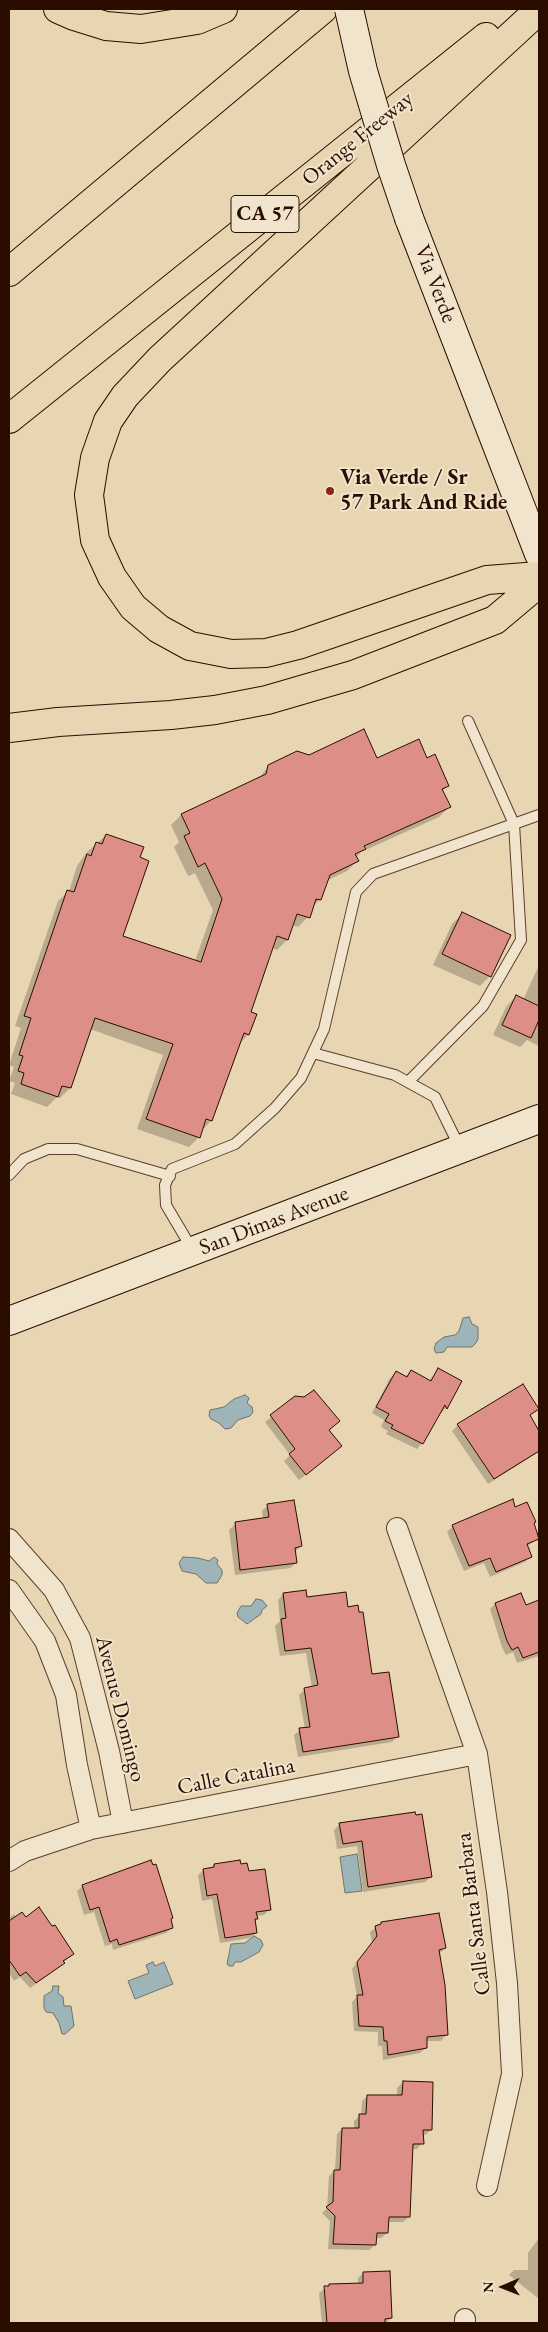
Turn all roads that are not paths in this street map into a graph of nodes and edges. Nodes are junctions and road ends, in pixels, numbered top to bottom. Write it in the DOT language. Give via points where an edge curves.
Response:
graph roads {
  1 [pos="58,9"];
  2 [pos="223,9"];
  3 [pos="323,9"];
  4 [pos="350,9"];
  5 [pos="521,9"];
  6 [pos="539,10"];
  7 [pos="9,272"];
  8 [pos="9,419"];
  9 [pos="539,554"];
  10 [pos="539,576"];
  11 [pos="539,583"];
  12 [pos="468,721"];
  13 [pos="9,728"];
  14 [pos="539,815"];
  15 [pos="514,824"];
  16 [pos="313,1053"];
  17 [pos="408,1082"];
  18 [pos="539,1119"];
  19 [pos="460,1149"];
  20 [pos="9,1175"];
  21 [pos="170,1176"];
  22 [pos="194,1252"];
  23 [pos="9,1322"];
  24 [pos="397,1528"];
  25 [pos="9,1539"];
  26 [pos="9,1590"];
  27 [pos="477,1754"];
  28 [pos="123,1823"];
  29 [pos="91,1829"];
  30 [pos="9,1861"];
  31 [pos="488,2186"];
  1 -- 2 [label="highway" via="106,26 142,29 197,20"];
  3 -- 7 [label="highway"];
  4 -- 9 [label="main road, Via Verde, bridge" via="363,71 409,218"];
  5 -- 8 [label="highway, Orange Freeway / CA 57"];
  6 -- 10 [label="highway" via="160,359 125,396 108,421 94,458 89,495 95,540 112,577 133,607 159,629 190,646 231,654 266,654 298,645 487,580"];
  11 -- 13 [label="highway" via="495,620 353,675 267,700 171,715"];
  12 -- 15 [label="lane"];
  14 -- 15 [label="lane"];
  15 -- 16 [label="lane" via="373,874 356,892 324,1029"];
  15 -- 17 [label="lane" via="521,940 482,1006"];
  16 -- 17 [label="lane" via="395,1075"];
  16 -- 21 [label="lane" via="301,1078 275,1108 235,1144 172,1169"];
  17 -- 19 [label="lane" via="435,1097"];
  18 -- 19 [label="main road, San Dimas Avenue"];
  19 -- 22 [label="main road, San Dimas Avenue"];
  20 -- 21 [label="lane" via="24,1158 48,1148 77,1149"];
  21 -- 22 [label="lane" via="165,1184 166,1205"];
  22 -- 23 [label="main road, San Dimas Avenue"];
  24 -- 27 [label="street, Calle Santa Barbara"];
  25 -- 28 [label="street, Avenue Domingo" via="54,1590 80,1638 109,1751"];
  26 -- 29 [label="street" via="45,1641 66,1695"];
  27 -- 28 [label="street, Calle Catalina"];
  27 -- 31 [label="street, Calle Santa Barbara" via="507,1983 512,2074"];
  28 -- 29 [label="street, Calle Catalina"];
  29 -- 30 [label="street, Calle Catalina" via="25,1851"];
}
